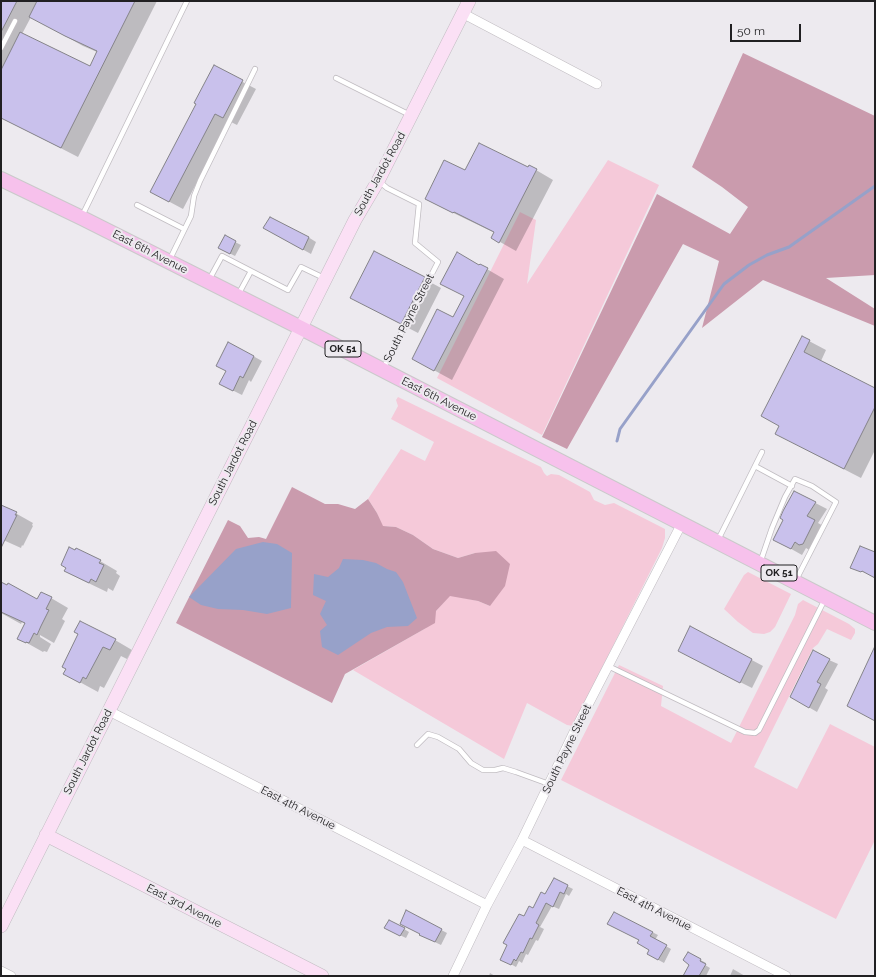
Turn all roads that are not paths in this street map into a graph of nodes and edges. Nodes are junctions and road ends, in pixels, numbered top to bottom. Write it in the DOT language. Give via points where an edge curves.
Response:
graph roads {
  1 [pos="188,1"];
  2 [pos="469,1"];
  3 [pos="462,14"];
  4 [pos="15,21"];
  5 [pos="1,48"];
  6 [pos="254,69"];
  7 [pos="336,78"];
  8 [pos="597,84"];
  9 [pos="411,116"];
  10 [pos="1,179"];
  11 [pos="378,181"];
  12 [pos="138,205"];
  13 [pos="82,218"];
  14 [pos="184,229"];
  15 [pos="169,262"];
  16 [pos="251,271"];
  17 [pos="326,278"];
  18 [pos="208,282"];
  19 [pos="238,296"];
  20 [pos="301,328"];
  21 [pos="383,370"];
  22 [pos="762,452"];
  23 [pos="755,466"];
  24 [pos="792,486"];
  25 [pos="682,523"];
  26 [pos="717,541"];
  27 [pos="760,564"];
  28 [pos="796,582"];
  29 [pos="826,597"];
  30 [pos="875,623"];
  31 [pos="608,666"];
  32 [pos="109,711"];
  33 [pos="417,745"];
  34 [pos="549,784"];
  35 [pos="46,835"];
  36 [pos="522,840"];
  37 [pos="487,905"];
  38 [pos="1,926"];
  39 [pos="1,970"];
  40 [pos="772,973"];
  41 [pos="11,976"];
  42 [pos="322,976"];
  43 [pos="453,976"];
  44 [pos="786,976"];
  1 -- 13 [label="lane"];
  2 -- 3 [label="street, South Jardot Road"];
  3 -- 8 [label="street"];
  3 -- 9 [label="street, South Jardot Road"];
  4 -- 5 [label="lane"];
  6 -- 14 [label="lane" via="200,182 194,196 191,216"];
  7 -- 9 [label="lane"];
  9 -- 11 [label="street, South Jardot Road"];
  10 -- 13 [label="main road, East 6th Avenue / OK 51"];
  11 -- 17 [label="street, South Jardot Road"];
  11 -- 21 [label="lane, South Payne Street" via="419,204 415,243 438,262"];
  12 -- 14 [label="lane"];
  13 -- 15 [label="main road, East 6th Avenue / OK 51"];
  14 -- 15 [label="lane"];
  15 -- 18 [label="main road, East 6th Avenue / OK 51"];
  16 -- 17 [label="lane" via="288,290 301,267"];
  16 -- 18 [label="lane" via="222,256"];
  16 -- 19 [label="lane"];
  17 -- 20 [label="street, South Jardot Road"];
  18 -- 19 [label="main road, East 6th Avenue / OK 51"];
  19 -- 20 [label="main road, East 6th Avenue / OK 51"];
  20 -- 21 [label="main road, East 6th Avenue / OK 51"];
  20 -- 32 [label="street, South Jardot Road"];
  21 -- 25 [label="main road, East 6th Avenue / OK 51"];
  22 -- 23 [label="lane"];
  23 -- 24 [label="lane"];
  23 -- 26 [label="lane"];
  24 -- 27 [label="lane" via="772,528"];
  24 -- 28 [label="lane" via="795,479 812,486 836,502"];
  25 -- 26 [label="main road, East 6th Avenue / OK 51"];
  25 -- 31 [label="street, South Payne Street"];
  26 -- 27 [label="main road, East 6th Avenue / OK 51"];
  27 -- 28 [label="main road, East 6th Avenue / OK 51"];
  28 -- 29 [label="main road, East 6th Avenue / OK 51"];
  29 -- 30 [label="main road, East 6th Avenue / OK 51"];
  29 -- 31 [label="lane" via="759,730 755,733 745,732"];
  31 -- 34 [label="street, South Payne Street"];
  32 -- 35 [label="street, South Jardot Road"];
  32 -- 37 [label="street, East 4th Avenue"];
  33 -- 34 [label="lane" via="428,734 459,749 471,763 483,770 503,768"];
  34 -- 36 [label="street, South Payne Street"];
  35 -- 38 [label="street, South Jardot Road"];
  35 -- 42 [label="street, East 3rd Avenue"];
  36 -- 37 [label="street, South Payne Street"];
  36 -- 40 [label="street, East 4th Avenue"];
  37 -- 43 [label="street, South Payne Street"];
  39 -- 41 [label="street"];
  40 -- 44 [label="street, East 4th Avenue"];
}
